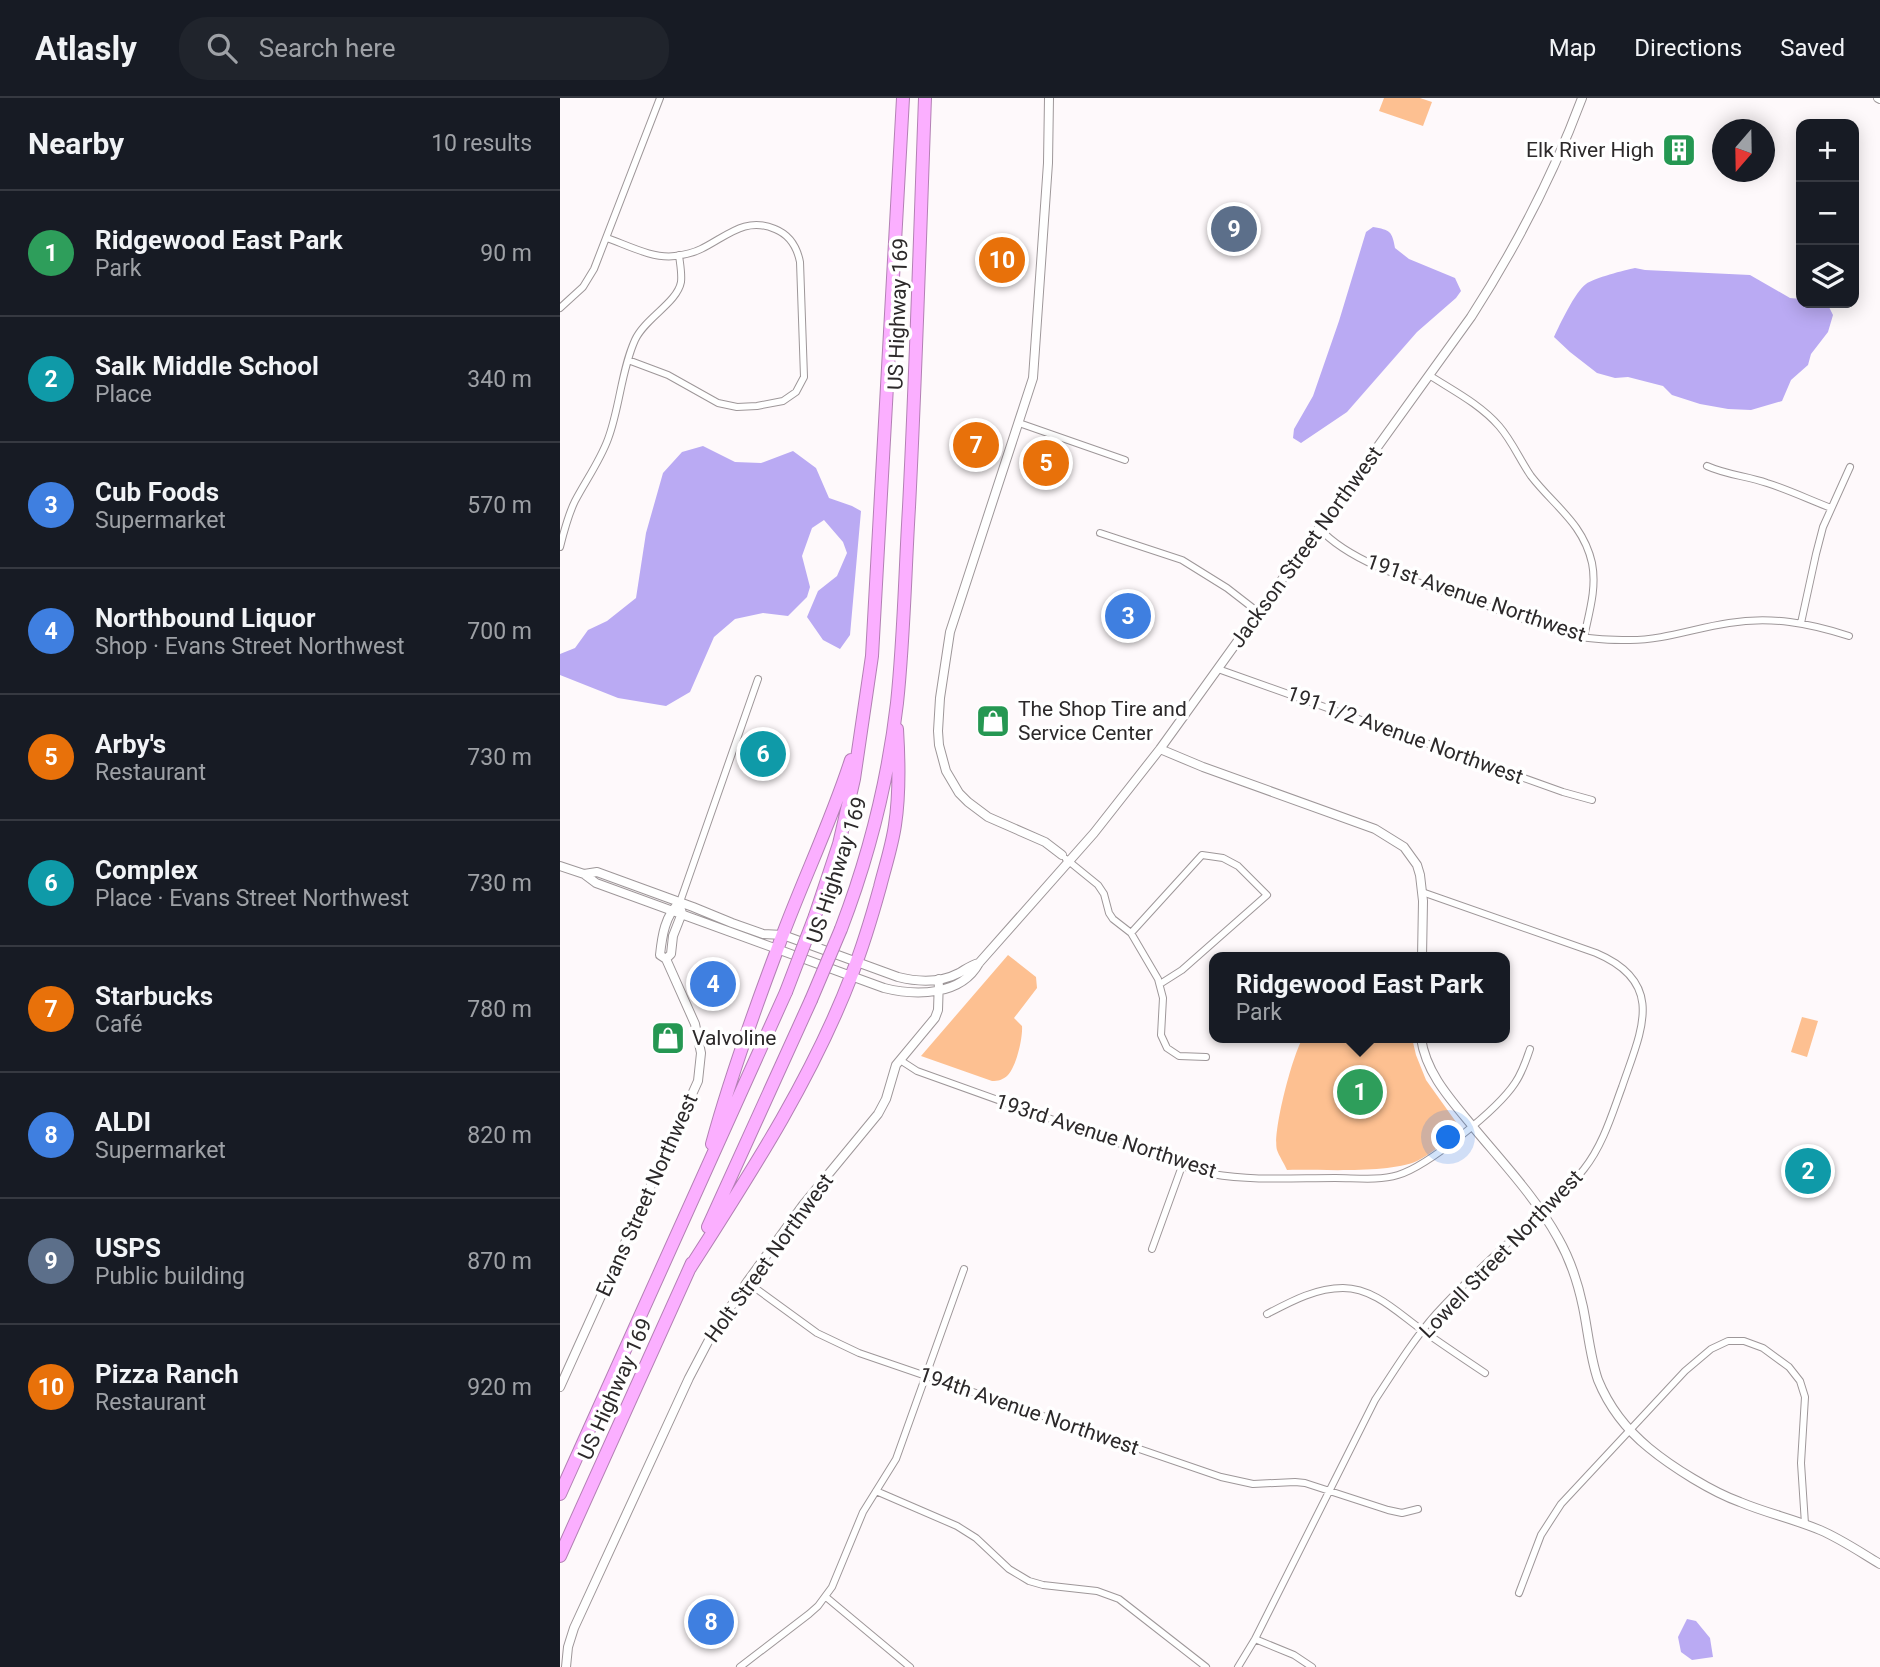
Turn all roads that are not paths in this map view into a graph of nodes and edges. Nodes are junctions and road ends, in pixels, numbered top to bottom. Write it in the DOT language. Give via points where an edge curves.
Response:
graph roads {
  1 [pos="659,98"];
  2 [pos="896,98"];
  3 [pos="903,98"];
  4 [pos="927,98"];
  5 [pos="1049,98"];
  6 [pos="1582,98"];
  7 [pos="900,160"];
  8 [pos="607,238"];
  9 [pos="679,255"];
  10 [pos="560,308"];
  11 [pos="628,360"];
  12 [pos="1429,375"];
  13 [pos="1019,423"];
  14 [pos="1125,460"];
  15 [pos="1707,466"];
  16 [pos="1850,467"];
  17 [pos="1831,508"];
  18 [pos="1319,528"];
  19 [pos="1100,533"];
  20 [pos="560,547"];
  21 [pos="1258,612"];
  22 [pos="1801,623"];
  23 [pos="1849,636"];
  24 [pos="1584,637"];
  25 [pos="1218,669"];
  26 [pos="758,679"];
  27 [pos="867,699"];
  28 [pos="896,705"];
  29 [pos="1160,749"];
  30 [pos="1592,800"];
  31 [pos="1065,858"];
  32 [pos="560,866"];
  33 [pos="584,874"];
  34 [pos="1422,892"];
  35 [pos="680,902"];
  36 [pos="672,909"];
  37 [pos="682,913"];
  38 [pos="1130,933"];
  39 [pos="783,935"];
  40 [pos="777,948"];
  41 [pos="1422,952"];
  42 [pos="666,959"];
  43 [pos="857,962"];
  44 [pos="979,963"];
  45 [pos="852,976"];
  46 [pos="939,979"];
  47 [pos="1160,984"];
  48 [pos="939,990"];
  49 [pos="1422,1043"];
  50 [pos="1530,1049"];
  51 [pos="1206,1057"];
  52 [pos="900,1060"];
  53 [pos="1472,1125"];
  54 [pos="1182,1166"];
  55 [pos="700,1184"];
  56 [pos="1541,1212"];
  57 [pos="1152,1249"];
  58 [pos="690,1268"];
  59 [pos="964,1269"];
  60 [pos="747,1282"];
  61 [pos="1267,1314"];
  62 [pos="1423,1331"];
  63 [pos="1485,1373"];
  64 [pos="926,1376"];
  65 [pos="560,1387"];
  66 [pos="1629,1429"];
  67 [pos="1329,1490"];
  68 [pos="876,1491"];
  69 [pos="560,1494"];
  70 [pos="1418,1509"];
  71 [pos="1805,1524"];
  72 [pos="560,1556"];
  73 [pos="1880,1564"];
  74 [pos="1519,1592"];
  75 [pos="826,1597"];
  76 [pos="1255,1639"];
  77 [pos="566,1667"];
  78 [pos="740,1667"];
  79 [pos="910,1667"];
  80 [pos="1206,1667"];
  81 [pos="1238,1667"];
  82 [pos="1312,1667"];
  1 -- 8 [label="street"];
  2 -- 7 [label="highway"];
  3 -- 7 [label="highway, US Highway 169"];
  4 -- 28 [label="highway, US Highway 169"];
  5 -- 13 [label="street" via="1034,364"];
  6 -- 12 [label="street, Jackson Street Northwest" via="1550,178 1513,250"];
  7 -- 27 [label="highway, US Highway 169"];
  8 -- 9 [label="street" via="659,255"];
  8 -- 10 [label="street" via="589,278"];
  9 -- 11 [label="street" via="679,289 640,331"];
  9 -- 11 [label="street" via="752,225 780,231 791,240 801,272 804,377 796,392 783,401 737,407"];
  11 -- 20 [label="street" via="608,438 575,502"];
  12 -- 18 [label="street, Jackson Street Northwest"];
  12 -- 24 [label="street" via="1499,426 1534,479 1579,530 1594,572"];
  13 -- 14 [label="street"];
  13 -- 31 [label="street" via="950,632 939,745 946,771 968,802 988,817 1045,842"];
  15 -- 17 [label="street"];
  16 -- 17 [label="street"];
  17 -- 22 [label="street"];
  18 -- 21 [label="street, Jackson Street Northwest"];
  18 -- 24 [label="street, 191st Avenue Northwest" via="1337,545 1372,564"];
  19 -- 21 [label="street" via="1182,561"];
  21 -- 25 [label="street, Jackson Street Northwest"];
  22 -- 23 [label="street, 191st Avenue Northwest"];
  22 -- 24 [label="street, 191st Avenue Northwest" via="1744,621 1633,640"];
  25 -- 29 [label="street, Jackson Street Northwest"];
  25 -- 30 [label="street, 191 1/2 Avenue Northwest"];
  26 -- 35 [label="street"];
  27 -- 39 [label="highway" via="851,761"];
  27 -- 55 [label="highway, US Highway 169, bridge" via="839,844 815,916"];
  28 -- 43 [label="highway" via="899,775 895,827"];
  28 -- 58 [label="highway, US Highway 169, bridge" via="876,818 859,880 811,1000"];
  29 -- 31 [label="street, Jackson Street Northwest" via="1121,800"];
  29 -- 34 [label="street" via="1386,835 1411,855"];
  31 -- 38 [label="street" via="1098,885 1109,913"];
  31 -- 44 [label="street, Jackson Street Northwest"];
  32 -- 33 [label="street"];
  33 -- 35 [label="street" via="597,872"];
  33 -- 36 [label="street" via="596,883"];
  34 -- 41 [label="street"];
  34 -- 56 [label="street, Lowell Street Northwest" via="1596,953 1632,977 1641,994 1643,1024 1604,1134 1589,1163"];
  35 -- 36 [label="street"];
  35 -- 37 [label="street"];
  35 -- 39 [label="street" via="763,934"];
  36 -- 37 [label="street"];
  36 -- 42 [label="street, Evans Street Northwest" via="661,944 660,955"];
  37 -- 40 [label="street"];
  37 -- 42 [label="street"];
  38 -- 47 [label="street"];
  38 -- 47 [label="street" via="1202,855 1238,866 1266,895"];
  39 -- 40 [label="highway"];
  39 -- 43 [label="street, Jackson Street Northwest"];
  40 -- 45 [label="street, Jackson Street Northwest"];
  40 -- 55 [label="highway" via="724,1098"];
  42 -- 65 [label="street, Evans Street Northwest" via="695,1024 701,1053 698,1081"];
  43 -- 45 [label="highway"];
  43 -- 46 [label="street, Jackson Street Northwest" via="906,979"];
  44 -- 46 [label="street, Jackson Street Northwest"];
  44 -- 48 [label="street, Jackson Street Northwest" via="965,979"];
  45 -- 48 [label="street, Jackson Street Northwest" via="905,992"];
  45 -- 58 [label="highway" via="801,1084"];
  46 -- 48 [label="street, Holt Street Northwest"];
  47 -- 51 [label="street" via="1161,1034 1167,1048 1179,1056"];
  48 -- 52 [label="street, Holt Street Northwest" via="935,1018"];
  49 -- 53 [label="street" via="1434,1075"];
  50 -- 53 [label="street, 193rd Avenue Northwest" via="1514,1086"];
  52 -- 54 [label="street, 193rd Avenue Northwest" via="917,1071"];
  52 -- 60 [label="street, Holt Street Northwest" via="881,1109"];
  53 -- 54 [label="street, 193rd Avenue Northwest" via="1422,1164 1389,1177 1234,1177"];
  53 -- 56 [label="street"];
  54 -- 57 [label="street"];
  55 -- 69 [label="highway, US Highway 169"];
  56 -- 62 [label="street, Lowell Street Northwest"];
  56 -- 66 [label="street" via="1576,1279 1599,1381"];
  58 -- 72 [label="highway, US Highway 169"];
  59 -- 64 [label="street"];
  60 -- 64 [label="street, 194th Avenue Northwest" via="830,1340"];
  60 -- 77 [label="street, Holt Street Northwest" via="689,1378 574,1628"];
  61 -- 62 [label="street" via="1317,1292 1353,1289 1384,1302"];
  62 -- 63 [label="street"];
  62 -- 67 [label="street, Lowell Street Northwest" via="1375,1400"];
  64 -- 67 [label="street, 194th Avenue Northwest" via="1221,1478 1253,1484 1295,1482"];
  64 -- 68 [label="street" via="895,1459"];
  66 -- 71 [label="street" via="1714,1491"];
  66 -- 71 [label="street" via="1711,1349 1736,1340 1763,1348 1788,1367 1803,1389"];
  66 -- 74 [label="street" via="1553,1514"];
  67 -- 70 [label="street, 194th Avenue Northwest" via="1402,1513"];
  67 -- 76 [label="street, Lowell Street Northwest"];
  68 -- 75 [label="street" via="857,1523"];
  68 -- 80 [label="street" via="957,1525 1029,1581 1097,1591 1119,1600"];
  71 -- 73 [label="street"];
  75 -- 78 [label="street"];
  75 -- 79 [label="street"];
  76 -- 81 [label="street, Lowell Street Northwest"];
  76 -- 82 [label="street"];
}
